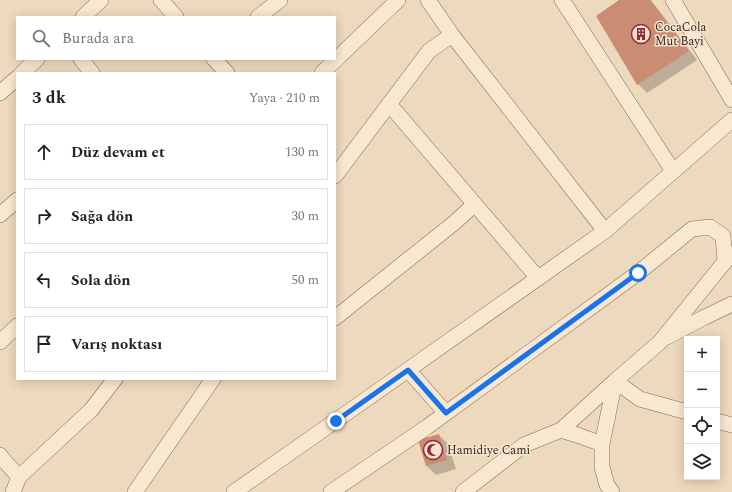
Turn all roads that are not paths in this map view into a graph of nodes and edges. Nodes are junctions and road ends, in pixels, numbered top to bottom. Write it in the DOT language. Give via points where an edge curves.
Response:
graph roads {
  1 [pos="101,0"];
  2 [pos="161,0"];
  3 [pos="280,0"];
  4 [pos="428,0"];
  5 [pos="562,0"];
  6 [pos="673,0"];
  7 [pos="394,1"];
  8 [pos="84,16"];
  9 [pos="175,16"];
  10 [pos="259,16"];
  11 [pos="452,35"];
  12 [pos="336,59"];
  13 [pos="36,60"];
  14 [pos="82,60"];
  15 [pos="215,60"];
  16 [pos="335,60"];
  17 [pos="23,72"];
  18 [pos="91,72"];
  19 [pos="226,72"];
  20 [pos="323,72"];
  21 [pos="16,79"];
  22 [pos="0,93"];
  23 [pos="731,96"];
  24 [pos="389,104"];
  25 [pos="732,120"];
  26 [pos="673,171"];
  27 [pos="336,175"];
  28 [pos="16,201"];
  29 [pos="475,204"];
  30 [pos="0,215"];
  31 [pos="604,231"];
  32 [pos="728,257"];
  33 [pos="538,278"];
  34 [pos="732,304"];
  35 [pos="336,317"];
  36 [pos="16,327"];
  37 [pos="0,342"];
  38 [pos="660,342"];
  39 [pos="408,370"];
  40 [pos="114,380"];
  41 [pos="212,380"];
  42 [pos="615,381"];
  43 [pos="684,411"];
  44 [pos="446,413"];
  45 [pos="720,422"];
  46 [pos="732,425"];
  47 [pos="561,430"];
  48 [pos="602,444"];
  49 [pos="0,455"];
  50 [pos="19,477"];
  51 [pos="13,492"];
  52 [pos="135,492"];
  53 [pos="234,492"];
  54 [pos="332,492"];
  55 [pos="463,492"];
  56 [pos="612,492"];
  1 -- 8 [label="street"];
  2 -- 9 [label="street"];
  3 -- 10 [label="street"];
  4 -- 11 [label="street"];
  5 -- 26 [label="street"];
  6 -- 23 [label="street"];
  7 -- 12 [label="street"];
  11 -- 24 [label="street" via="429,51"];
  11 -- 31 [label="street"];
  13 -- 17 [label="street"];
  14 -- 18 [label="street"];
  15 -- 19 [label="street"];
  16 -- 20 [label="street"];
  21 -- 22 [label="street"];
  24 -- 27 [label="street"];
  24 -- 29 [label="street"];
  25 -- 26 [label="street"];
  26 -- 31 [label="street"];
  28 -- 30 [label="street"];
  29 -- 33 [label="street"];
  29 -- 35 [label="street"];
  31 -- 33 [label="street"];
  32 -- 38 [label="street"];
  32 -- 44 [label="street" via="723,236 710,227 692,229 638,273"];
  33 -- 39 [label="street"];
  34 -- 38 [label="street"];
  36 -- 37 [label="street"];
  38 -- 42 [label="street"];
  39 -- 44 [label="street"];
  39 -- 53 [label="street"];
  40 -- 50 [label="street" via="91,410"];
  41 -- 52 [label="street"];
  42 -- 43 [label="street" via="640,399"];
  42 -- 47 [label="street"];
  42 -- 48 [label="street"];
  44 -- 54 [label="street"];
  45 -- 46 [label="street"];
  47 -- 48 [label="street"];
  47 -- 55 [label="street" via="524,445"];
  48 -- 56 [label="street" via="602,467 607,485"];
  49 -- 50 [label="street"];
  50 -- 51 [label="street"];
}
